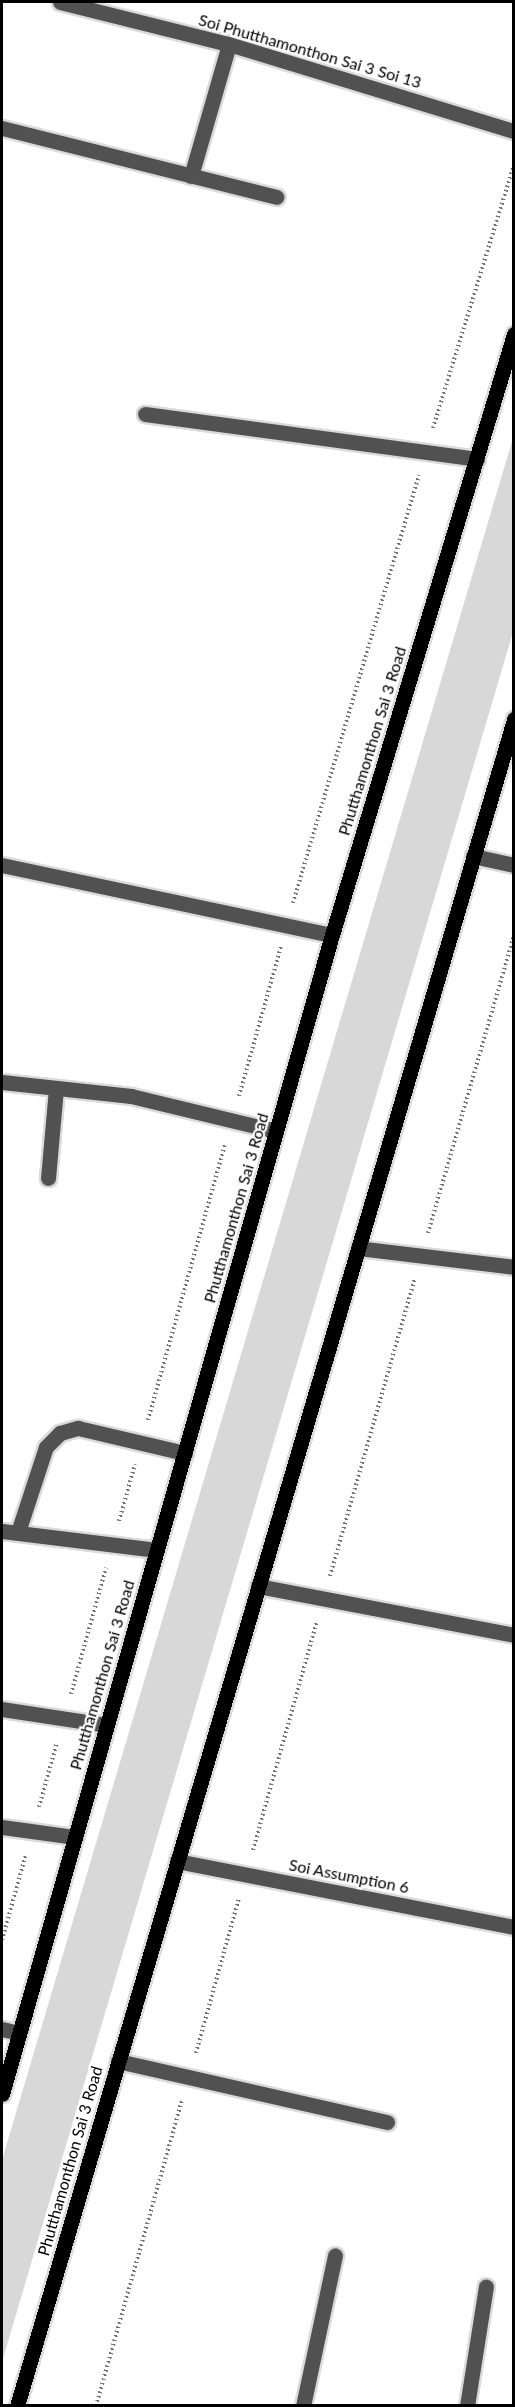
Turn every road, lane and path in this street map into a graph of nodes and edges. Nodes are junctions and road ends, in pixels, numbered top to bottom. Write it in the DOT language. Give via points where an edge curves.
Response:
graph roads {
  1 [pos="60,2"];
  2 [pos="229,44"];
  3 [pos="2,128"];
  4 [pos="513,130"];
  5 [pos="513,164"];
  6 [pos="191,176"];
  7 [pos="276,197"];
  8 [pos="513,334"];
  9 [pos="145,414"];
  10 [pos="426,451"];
  11 [pos="477,459"];
  12 [pos="513,719"];
  13 [pos="473,856"];
  14 [pos="2,865"];
  15 [pos="513,865"];
  16 [pos="287,925"];
  17 [pos="333,935"];
  18 [pos="513,936"];
  19 [pos="2,1082"];
  20 [pos="56,1089"];
  21 [pos="232,1120"];
  22 [pos="276,1131"];
  23 [pos="48,1178"];
  24 [pos="358,1248"];
  25 [pos="421,1257"];
  26 [pos="513,1267"];
  27 [pos="141,1442"];
  28 [pos="185,1453"];
  29 [pos="2,1531"];
  30 [pos="18,1532"];
  31 [pos="112,1545"];
  32 [pos="157,1550"];
  33 [pos="258,1586"];
  34 [pos="324,1598"];
  35 [pos="513,1635"];
  36 [pos="2,1709"];
  37 [pos="64,1719"];
  38 [pos="107,1725"];
  39 [pos="2,1827"];
  40 [pos="32,1832"];
  41 [pos="75,1838"];
  42 [pos="177,1861"];
  43 [pos="246,1874"];
  44 [pos="513,1927"];
  45 [pos="2,1940"];
  46 [pos="2,2029"];
  47 [pos="19,2033"];
  48 [pos="118,2061"];
  49 [pos="189,2076"];
  50 [pos="2,2094"];
  51 [pos="387,2122"];
  52 [pos="335,2255"];
  53 [pos="486,2286"];
  54 [pos="17,2406"];
  55 [pos="96,2406"];
  56 [pos="303,2406"];
  57 [pos="467,2406"];
  1 -- 2 [label="street, Soi Phutthamonthon Sai 3 Soi 13"];
  2 -- 4 [label="street, Soi Phutthamonthon Sai 3 Soi 13"];
  2 -- 6 [label="street"];
  3 -- 6 [label="street"];
  5 -- 10 [label="path"];
  6 -- 7 [label="street"];
  8 -- 11 [label="main road, Phutthamonthon Sai 3 Road"];
  9 -- 10 [label="street"];
  10 -- 11 [label="street"];
  10 -- 16 [label="path"];
  11 -- 17 [label="main road, Phutthamonthon Sai 3 Road"];
  12 -- 13 [label="main road, Phutthamonthon Sai 3 Road"];
  13 -- 15 [label="street"];
  13 -- 24 [label="main road, Phutthamonthon Sai 3 Road"];
  14 -- 16 [label="street"];
  16 -- 17 [label="street"];
  16 -- 21 [label="path"];
  17 -- 22 [label="main road, Phutthamonthon Sai 3 Road"];
  18 -- 25 [label="path"];
  19 -- 20 [label="street"];
  20 -- 21 [label="street" via="131,1096"];
  20 -- 23 [label="street"];
  21 -- 22 [label="street"];
  21 -- 27 [label="path"];
  22 -- 28 [label="main road, Phutthamonthon Sai 3 Road"];
  24 -- 25 [label="street"];
  24 -- 33 [label="main road, Phutthamonthon Sai 3 Road"];
  25 -- 26 [label="street"];
  25 -- 34 [label="path"];
  27 -- 28 [label="street"];
  27 -- 30 [label="street" via="78,1428 60,1432 46,1447"];
  27 -- 31 [label="path"];
  28 -- 32 [label="main road, Phutthamonthon Sai 3 Road"];
  29 -- 30 [label="street"];
  30 -- 31 [label="street"];
  31 -- 32 [label="street"];
  31 -- 37 [label="path"];
  32 -- 38 [label="main road, Phutthamonthon Sai 3 Road"];
  33 -- 34 [label="street"];
  33 -- 42 [label="main road, Phutthamonthon Sai 3 Road"];
  34 -- 35 [label="street"];
  34 -- 43 [label="path"];
  36 -- 37 [label="street"];
  37 -- 38 [label="street"];
  37 -- 40 [label="path"];
  38 -- 41 [label="main road, Phutthamonthon Sai 3 Road"];
  39 -- 40 [label="street"];
  40 -- 41 [label="street"];
  40 -- 45 [label="path"];
  41 -- 47 [label="main road, Phutthamonthon Sai 3 Road"];
  42 -- 43 [label="street, Soi Assumption 6"];
  42 -- 48 [label="main road, Phutthamonthon Sai 3 Road"];
  43 -- 44 [label="street, Soi Assumption 6"];
  43 -- 49 [label="path"];
  46 -- 47 [label="street"];
  47 -- 50 [label="main road, Phutthamonthon Sai 3 Road"];
  48 -- 49 [label="street"];
  48 -- 54 [label="main road, Phutthamonthon Sai 3 Road"];
  49 -- 51 [label="street"];
  49 -- 55 [label="path"];
  52 -- 56 [label="street"];
  53 -- 57 [label="street"];
}
